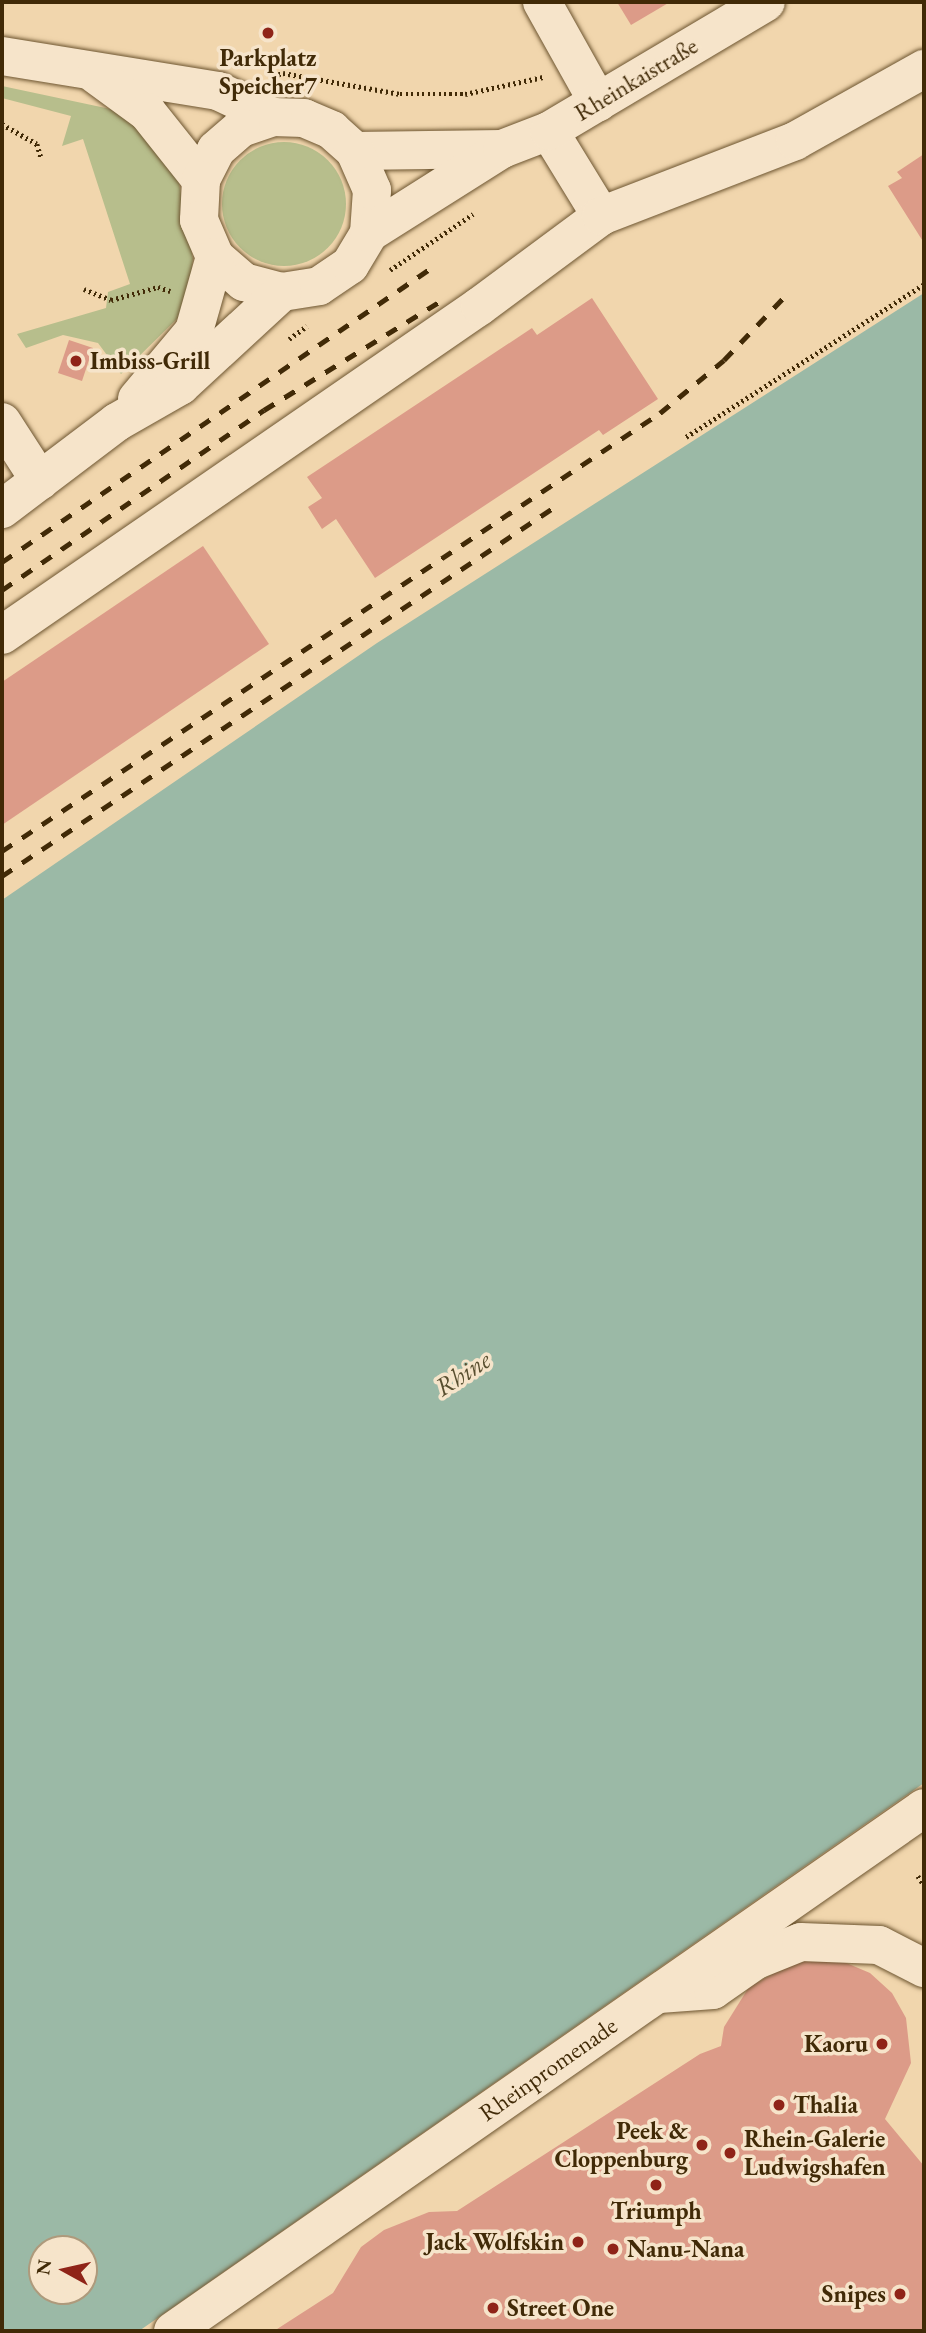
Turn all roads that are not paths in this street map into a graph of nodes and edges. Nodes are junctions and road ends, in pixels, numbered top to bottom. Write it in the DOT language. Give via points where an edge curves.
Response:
graph roads {
  1 [pos="542,2"];
  2 [pos="766,2"];
  3 [pos="2,56"];
  4 [pos="924,69"];
  5 [pos="94,74"];
  6 [pos="598,102"];
  7 [pos="273,117"];
  8 [pos="549,131"];
  9 [pos="502,149"];
  10 [pos="355,150"];
  11 [pos="201,180"];
  12 [pos="601,216"];
  13 [pos="369,233"];
  14 [pos="215,257"];
  15 [pos="282,292"];
  16 [pos="2,422"];
  17 [pos="117,422"];
  18 [pos="40,481"];
  19 [pos="2,509"];
  20 [pos="2,635"];
  21 [pos="924,1808"];
  22 [pos="924,1968"];
  23 [pos="654,1995"];
  24 [pos="173,2331"];
  1 -- 6 [label="street"];
  2 -- 6 [label="street, Rheinkaistraße"];
  3 -- 5 [label="street"];
  4 -- 12 [label="street" via="794,141"];
  5 -- 7 [label="street" via="218,91"];
  5 -- 11 [label="street" via="147,112"];
  6 -- 8 [label="street, Rheinkaistraße"];
  7 -- 10 [label="street" via="304,118 332,130"];
  7 -- 11 [label="street" via="241,128 216,150"];
  8 -- 9 [label="street, Rheinkaistraße"];
  8 -- 12 [label="street"];
  9 -- 10 [label="street, Rheinkaistraße"];
  9 -- 13 [label="street, Rheinkaistraße"];
  10 -- 13 [label="street" via="372,190"];
  11 -- 14 [label="street" via="199,220"];
  12 -- 20 [label="street" via="480,306"];
  13 -- 15 [label="street" via="350,265 319,286"];
  14 -- 15 [label="street" via="244,282"];
  14 -- 17 [label="street" via="194,331"];
  15 -- 17 [label="street" via="180,386"];
  16 -- 18 [label="street"];
  17 -- 18 [label="street"];
  18 -- 19 [label="street"];
  21 -- 23 [label="street, Rheinpromenade"];
  22 -- 23 [label="street" via="879,1945 801,1942 756,1960 713,1990"];
  23 -- 24 [label="street, Rheinpromenade"];
}
